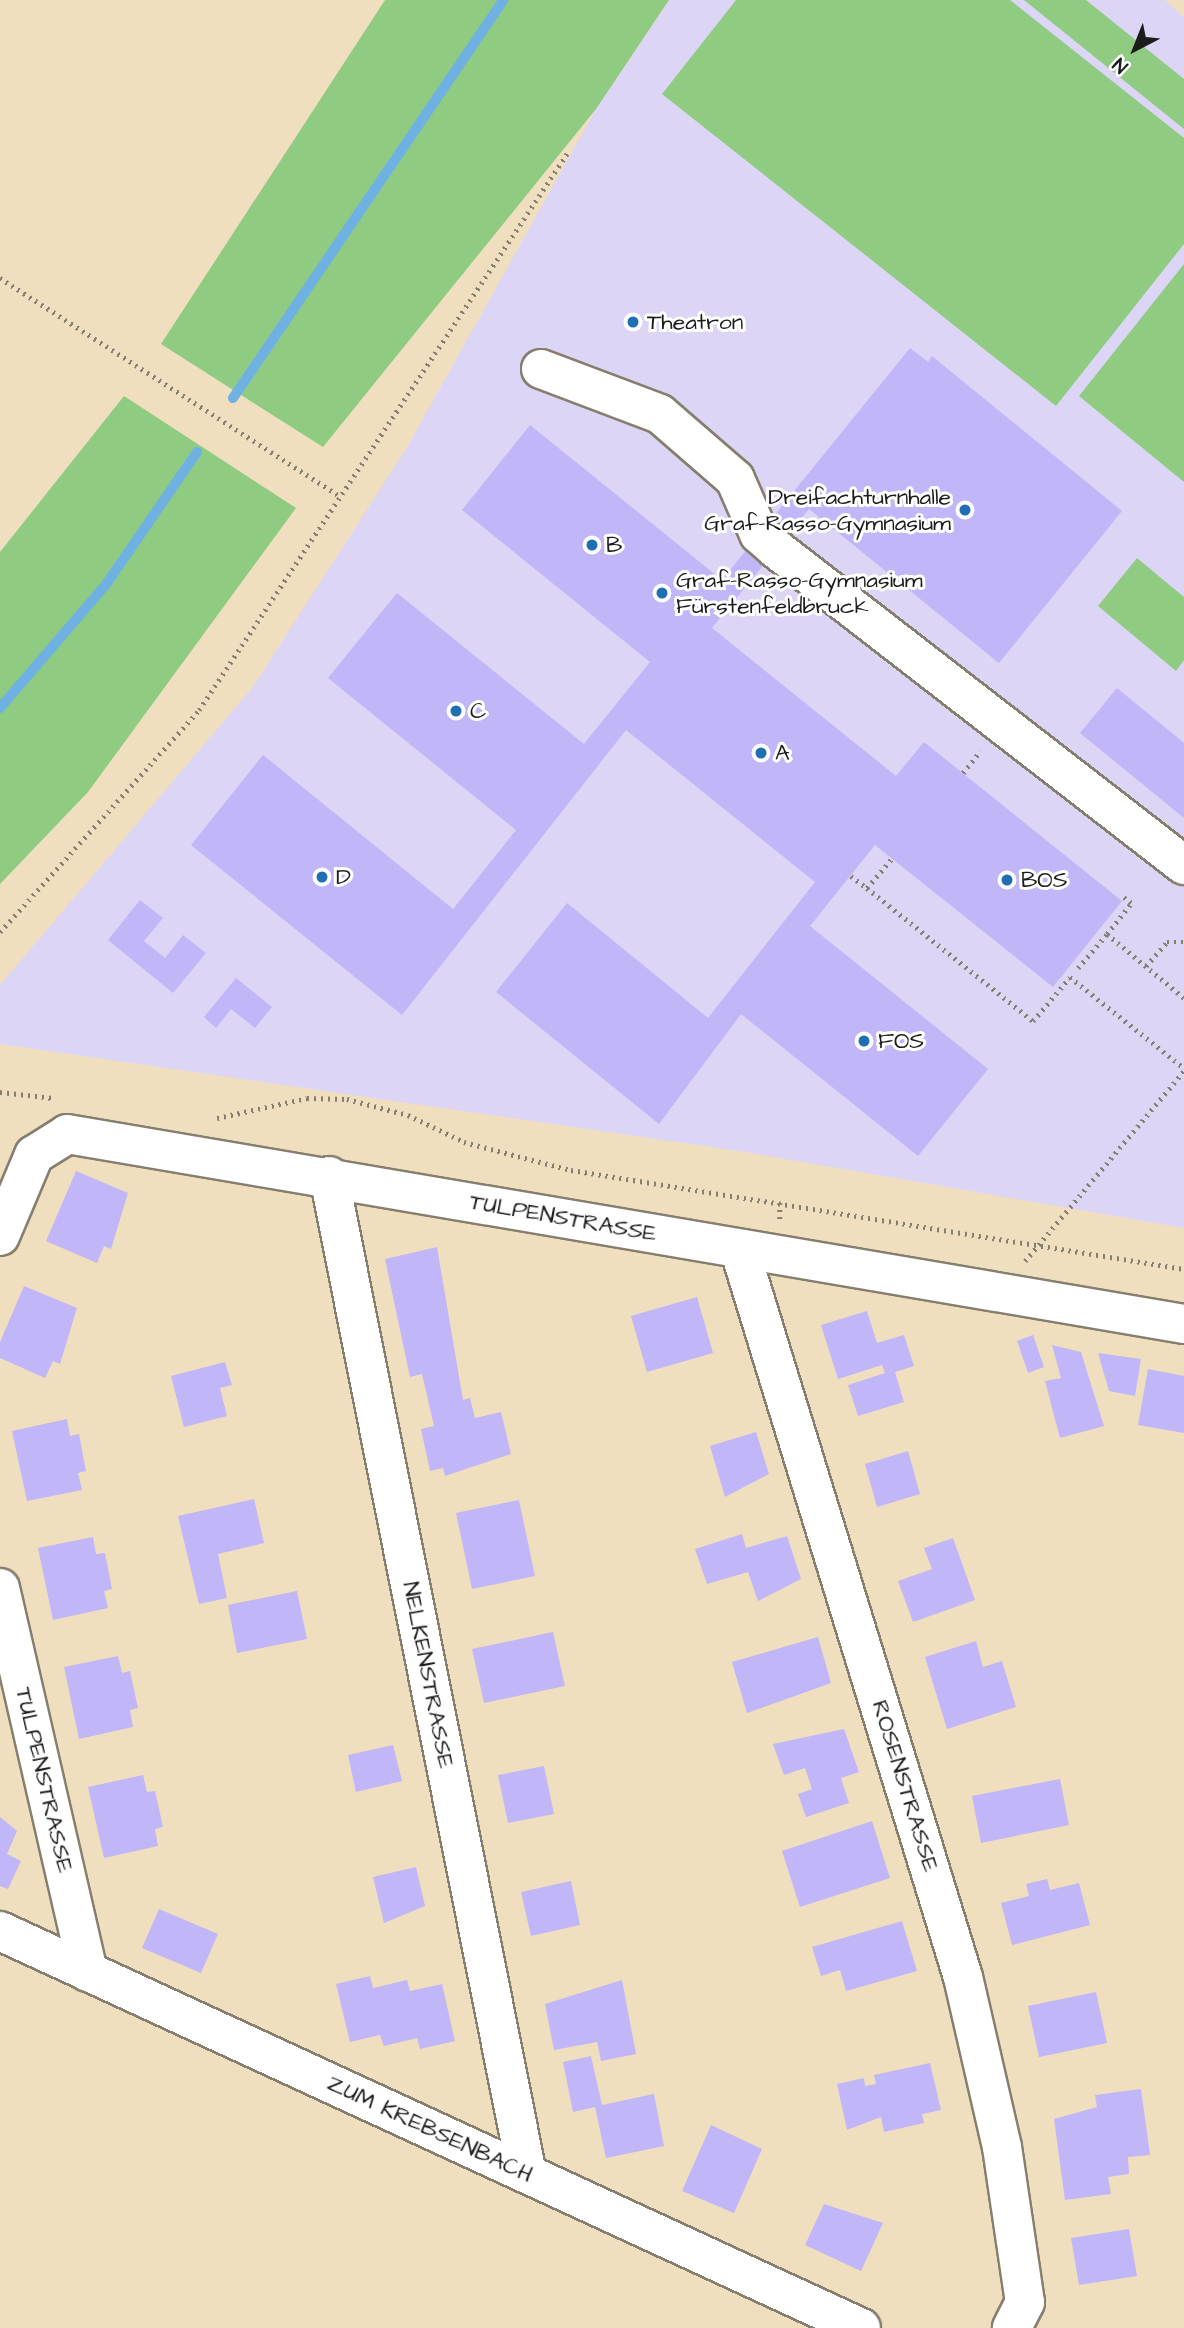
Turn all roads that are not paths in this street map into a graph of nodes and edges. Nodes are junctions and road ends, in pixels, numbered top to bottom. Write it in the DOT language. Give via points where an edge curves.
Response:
graph roads {
  1 [pos="541,369"];
  2 [pos="1184,865"];
  3 [pos="329,1176"];
  4 [pos="0,1236"];
  5 [pos="740,1251"];
  6 [pos="1184,1324"];
  7 [pos="0,1588"];
  8 [pos="0,1931"];
  9 [pos="88,1972"];
  10 [pos="527,2174"];
  11 [pos="861,2328"];
  12 [pos="1012,2328"];
  1 -- 2 [label="street" via="660,414 735,479 759,534 776,549"];
  3 -- 4 [label="street, TULPENSTRASSE" via="67,1134 34,1155"];
  3 -- 5 [label="street, TULPENSTRASSE"];
  3 -- 10 [label="street, NELKENSTRASSE"];
  5 -- 6 [label="street, TULPENSTRASSE"];
  5 -- 12 [label="street, ROSENSTRASSE" via="963,1977 1002,2147 1025,2302"];
  7 -- 9 [label="street, TULPENSTRASSE"];
  8 -- 9 [label="street, ZUM KREBSENBACH"];
  9 -- 10 [label="street, ZUM KREBSENBACH"];
  10 -- 11 [label="street, ZUM KREBSENBACH"];
}
